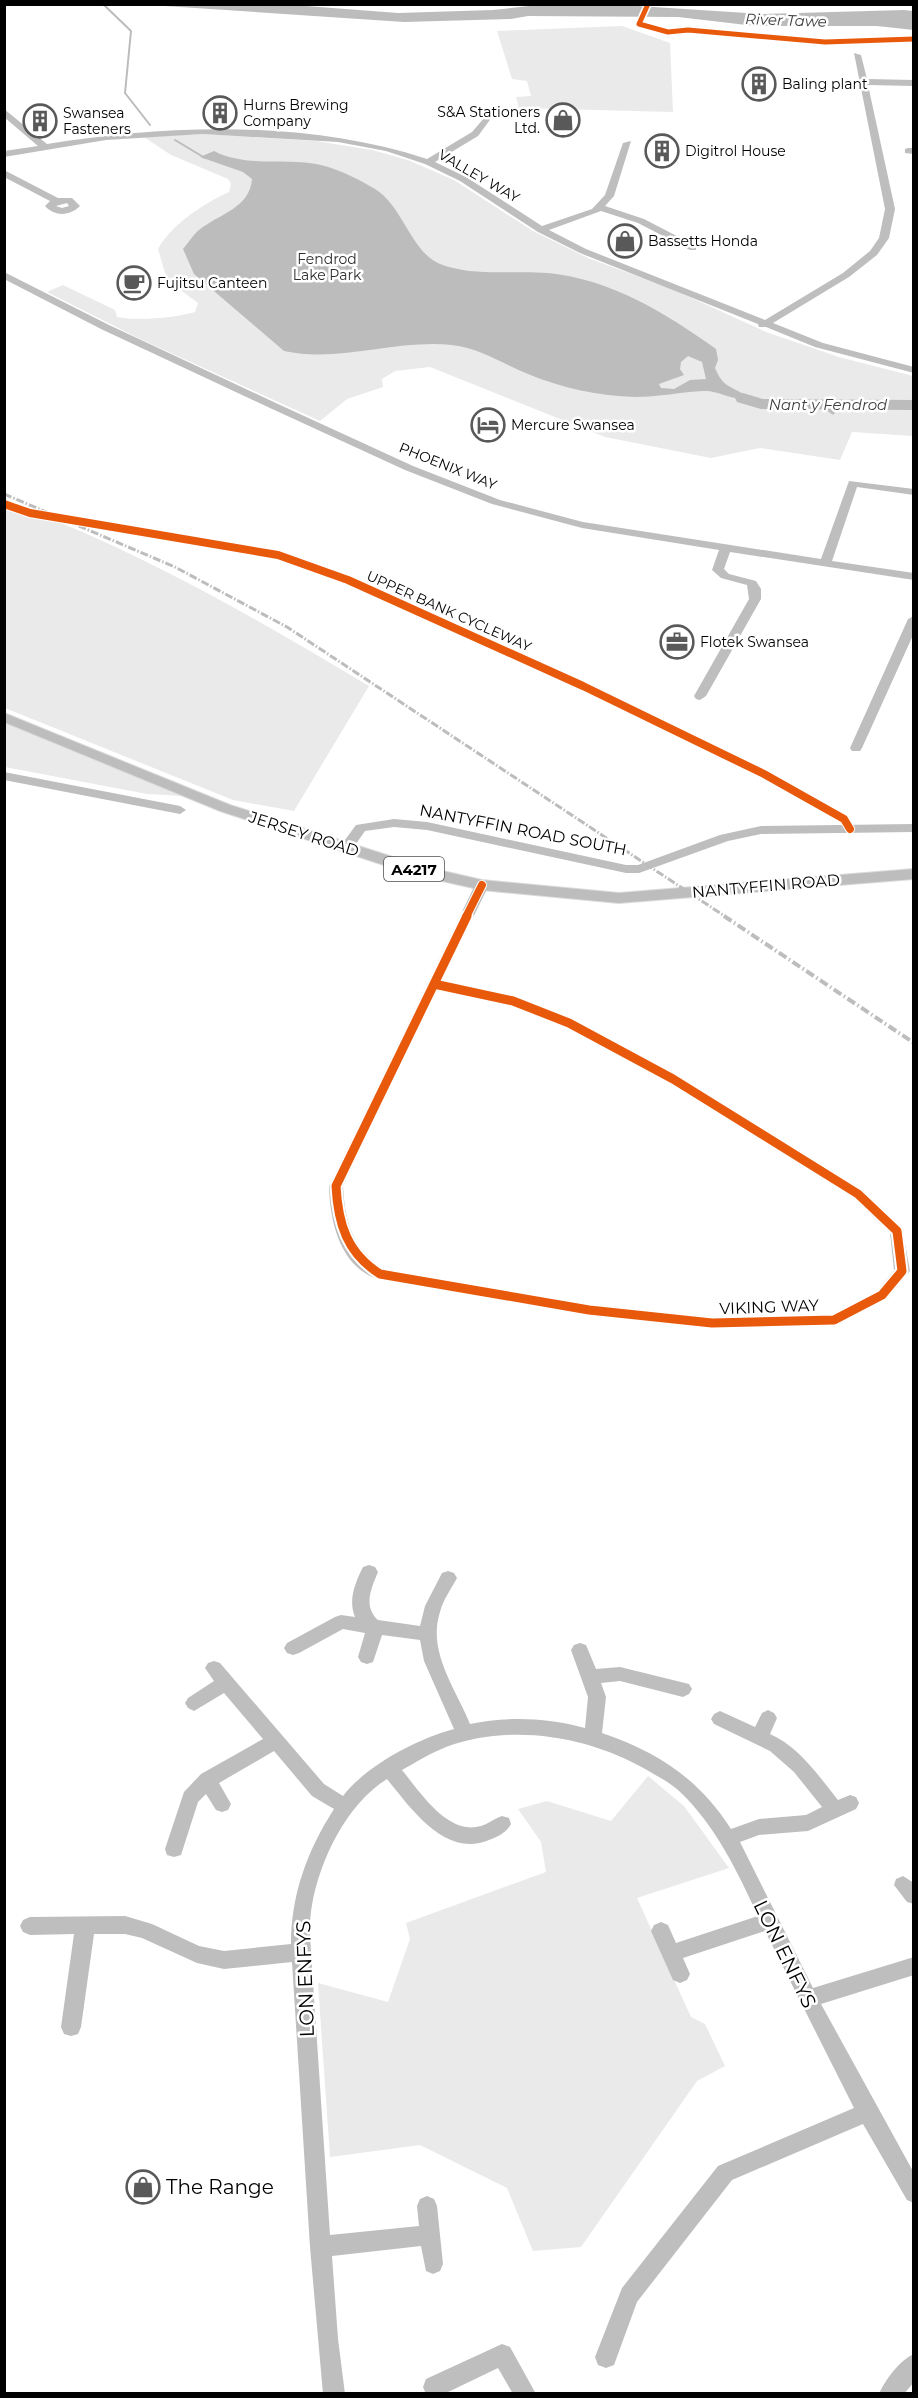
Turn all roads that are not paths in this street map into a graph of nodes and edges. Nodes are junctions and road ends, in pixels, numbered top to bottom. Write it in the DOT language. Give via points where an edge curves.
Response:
graph roads {
  1 [pos="857,55"];
  2 [pos="863,82"];
  3 [pos="914,83"];
  4 [pos="4,112"];
  5 [pos="491,113"];
  6 [pos="628,143"];
  7 [pos="43,145"];
  8 [pos="4,154"];
  9 [pos="428,162"];
  10 [pos="4,173"];
  11 [pos="56,201"];
  12 [pos="599,207"];
  13 [pos="541,230"];
  14 [pos="693,248"];
  15 [pos="4,275"];
  16 [pos="764,325"];
  17 [pos="914,370"];
  18 [pos="914,492"];
  19 [pos="725,548"];
  20 [pos="826,562"];
  21 [pos="914,577"];
  22 [pos="914,620"];
  23 [pos="700,696"];
  24 [pos="4,717"];
  25 [pos="856,748"];
  26 [pos="4,776"];
  27 [pos="180,810"];
  28 [pos="914,828"];
  29 [pos="346,848"];
  30 [pos="914,874"];
  31 [pos="482,885"];
  32 [pos="619,898"];
  33 [pos="434,984"];
  34 [pos="369,1572"];
  35 [pos="448,1578"];
  36 [pos="375,1629"];
  37 [pos="426,1634"];
  38 [pos="293,1648"];
  39 [pos="580,1650"];
  40 [pos="367,1657"];
  41 [pos="214,1668"];
  42 [pos="591,1677"];
  43 [pos="226,1682"];
  44 [pos="683,1689"];
  45 [pos="194,1703"];
  46 [pos="768,1718"];
  47 [pos="720,1719"];
  48 [pos="465,1735"];
  49 [pos="593,1737"];
  50 [pos="759,1737"];
  51 [pos="275,1741"];
  52 [pos="390,1769"];
  53 [pos="207,1780"];
  54 [pos="222,1804"];
  55 [pos="346,1807"];
  56 [pos="502,1824"];
  57 [pos="728,1838"];
  58 [pos="174,1849"];
  59 [pos="769,1921"];
  60 [pos="30,1926"];
  61 [pos="85,1926"];
  62 [pos="661,1931"];
  63 [pos="301,1952"];
  64 [pos="671,1953"];
  65 [pos="914,1966"];
  66 [pos="680,1974"];
  67 [pos="808,1999"];
  68 [pos="71,2027"];
  69 [pos="866,2113"];
  70 [pos="907,2168"];
  71 [pos="914,2193"];
  72 [pos="428,2206"];
  73 [pos="430,2235"];
  74 [pos="320,2247"];
  75 [pos="433,2264"];
  76 [pos="606,2357"];
  77 [pos="914,2365"];
  78 [pos="434,2387"];
  79 [pos="333,2394"];
  80 [pos="525,2394"];
  81 [pos="890,2394"];
  1 -- 2 [label="street"];
  2 -- 3 [label="street"];
  2 -- 16 [label="street" via="890,209 884,238 874,253 846,275"];
  4 -- 7 [label="street"];
  5 -- 9 [label="street" via="475,134"];
  6 -- 12 [label="street" via="609,196"];
  7 -- 8 [label="street, VALLEY WAY"];
  7 -- 9 [label="street, VALLEY WAY" via="203,131 338,139"];
  9 -- 13 [label="street, VALLEY WAY" via="489,195"];
  10 -- 11 [label="street"];
  12 -- 13 [label="street"];
  12 -- 14 [label="street" via="640,221"];
  13 -- 16 [label="street, VALLEY WAY"];
  15 -- 19 [label="street, PHOENIX WAY" via="285,411 409,468 496,502 582,525"];
  16 -- 17 [label="street, VALLEY WAY" via="836,351"];
  18 -- 20 [label="street" via="853,483"];
  19 -- 20 [label="street, PHOENIX WAY"];
  19 -- 23 [label="street" via="718,570 752,584 755,599"];
  20 -- 21 [label="street, PHOENIX WAY"];
  22 -- 25 [label="street"];
  24 -- 29 [label="main road, JERSEY ROAD / A4217" via="225,808"];
  26 -- 27 [label="street"];
  28 -- 29 [label="street, NANTYFFIN ROAD SOUTH" via="761,830 725,838 639,869 427,826 394,823 361,828"];
  29 -- 31 [label="main road, JERSEY ROAD / A4217"];
  30 -- 32 [label="main road, NANTYFFIN ROAD / A4217"];
  31 -- 32 [label="main road, JERSEY ROAD / A4217"];
  31 -- 33 [label="street, VIKING WAY"];
  33 -- 33 [label="street, VIKING WAY" via="336,1186 336,1209 342,1230 364,1265 380,1274 589,1310 712,1323 834,1320 882,1295 902,1271 897,1231 858,1194 673,1079 569,1023 513,1001"];
  34 -- 36 [label="street" via="360,1610 364,1620"];
  35 -- 37 [label="street" via="430,1615"];
  36 -- 37 [label="street"];
  36 -- 38 [label="street" via="340,1622"];
  36 -- 40 [label="street"];
  37 -- 48 [label="street" via="438,1675 458,1712"];
  39 -- 42 [label="street"];
  41 -- 43 [label="street"];
  42 -- 44 [label="street" via="620,1674"];
  42 -- 49 [label="street" via="597,1705"];
  43 -- 45 [label="street"];
  43 -- 51 [label="street"];
  46 -- 50 [label="street"];
  47 -- 50 [label="street"];
  48 -- 49 [label="street, LON ENFYS" via="537,1727"];
  48 -- 52 [label="street, LON ENFYS" via="424,1748"];
  49 -- 57 [label="street, LON ENFYS" via="642,1756 685,1785"];
  50 -- 57 [label="street" via="776,1745 843,1807 808,1823 759,1827"];
  51 -- 53 [label="street"];
  51 -- 55 [label="street" via="318,1790"];
  52 -- 55 [label="street, LON ENFYS" via="365,1784"];
  52 -- 56 [label="street" via="436,1824 454,1834 491,1832"];
  53 -- 54 [label="street"];
  53 -- 58 [label="street" via="190,1798"];
  55 -- 63 [label="street, LON ENFYS" via="311,1874 302,1906"];
  57 -- 59 [label="street, LON ENFYS"];
  59 -- 64 [label="street"];
  59 -- 67 [label="street, LON ENFYS"];
  60 -- 61 [label="street"];
  61 -- 63 [label="street" via="125,1925 197,1954 224,1960"];
  61 -- 68 [label="street"];
  62 -- 64 [label="street"];
  63 -- 74 [label="street, LON ENFYS"];
  64 -- 66 [label="street"];
  65 -- 67 [label="street"];
  67 -- 69 [label="street, LON ENFYS"];
  69 -- 70 [label="street, LON ENFYS"];
  69 -- 76 [label="street" via="725,2173 629,2295"];
  70 -- 71 [label="street, LON ENFYS"];
  72 -- 73 [label="street"];
  73 -- 74 [label="street"];
  73 -- 75 [label="street"];
  74 -- 79 [label="street, LON ENFYS"];
  77 -- 81 [label="street"];
  78 -- 80 [label="street" via="502,2355"];
}
